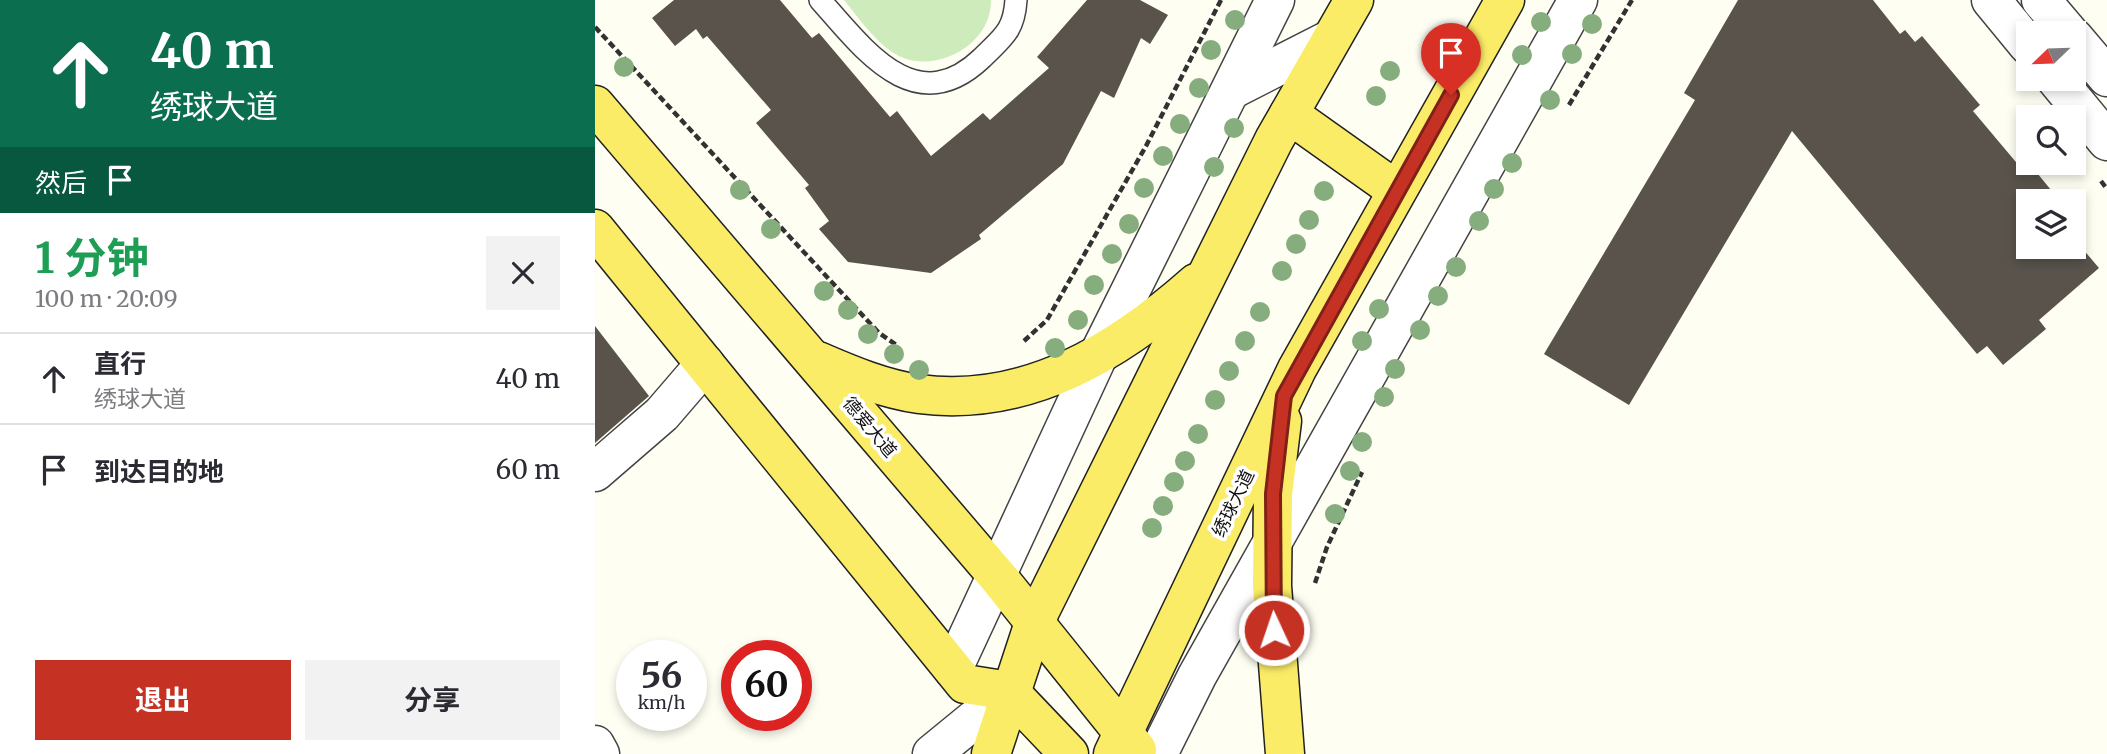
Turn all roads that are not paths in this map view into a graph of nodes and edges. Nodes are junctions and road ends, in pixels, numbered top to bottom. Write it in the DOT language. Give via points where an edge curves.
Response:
graph roads {
  1 [pos="820,0"];
  2 [pos="1016,0"];
  3 [pos="1275,0"];
  4 [pos="1354,0"];
  5 [pos="1505,0"];
  6 [pos="1579,0"];
  7 [pos="1991,0"];
  8 [pos="2041,0"];
  9 [pos="2059,21"];
  10 [pos="2016,30"];
  11 [pos="1331,39"];
  12 [pos="2086,52"];
  13 [pos="2107,77"];
  14 [pos="1231,90"];
  15 [pos="2066,91"];
  16 [pos="595,105"];
  17 [pos="1289,114"];
  18 [pos="2107,141"];
  19 [pos="1396,190"];
  20 [pos="595,229"];
  21 [pos="1208,272"];
  22 [pos="1098,356"];
  23 [pos="813,359"];
  24 [pos="705,364"];
  25 [pos="1284,396"];
  26 [pos="595,472"];
  27 [pos="1272,543"];
  28 [pos="998,578"];
  29 [pos="1034,623"];
  30 [pos="953,669"];
  31 [pos="1009,691"];
  32 [pos="595,745"];
  33 [pos="1125,747"];
  34 [pos="600,754"];
  35 [pos="932,754"];
  36 [pos="991,754"];
  37 [pos="1069,754"];
  38 [pos="1159,754"];
  39 [pos="1285,754"];
  1 -- 2 [label="lane" via="873,57 900,78 925,84 954,76 976,63 1014,22"];
  3 -- 14 [label="street"];
  4 -- 11 [label="main road"];
  5 -- 19 [label="main road, 绣球大道"];
  6 -- 27 [label="street"];
  7 -- 10 [label="street"];
  8 -- 9 [label="street"];
  11 -- 14 [label="street"];
  11 -- 17 [label="main road"];
  12 -- 13 [label="street"];
  14 -- 22 [label="street"];
  15 -- 18 [label="street"];
  16 -- 23 [label="main road, 德爱大道"];
  17 -- 19 [label="main road"];
  17 -- 21 [label="main road"];
  19 -- 25 [label="main road, 绣球大道"];
  20 -- 24 [label="main road"];
  21 -- 22 [label="main road" via="1134,334"];
  21 -- 29 [label="main road"];
  22 -- 23 [label="main road" via="1073,370 1001,393 947,396 878,384"];
  22 -- 28 [label="street"];
  23 -- 28 [label="main road, 德爱大道"];
  24 -- 26 [label="street" via="662,414"];
  24 -- 30 [label="main road"];
  25 -- 27 [label="main road"];
  25 -- 33 [label="main road, 绣球大道"];
  27 -- 38 [label="street"];
  27 -- 39 [label="main road"];
  28 -- 29 [label="main road, 德爱大道"];
  28 -- 30 [label="street"];
  29 -- 31 [label="main road"];
  29 -- 33 [label="main road, 德爱大道"];
  30 -- 31 [label="main road" via="965,684"];
  31 -- 35 [label="street"];
  31 -- 36 [label="main road"];
  31 -- 37 [label="main road"];
  32 -- 34 [label="street"];
}
